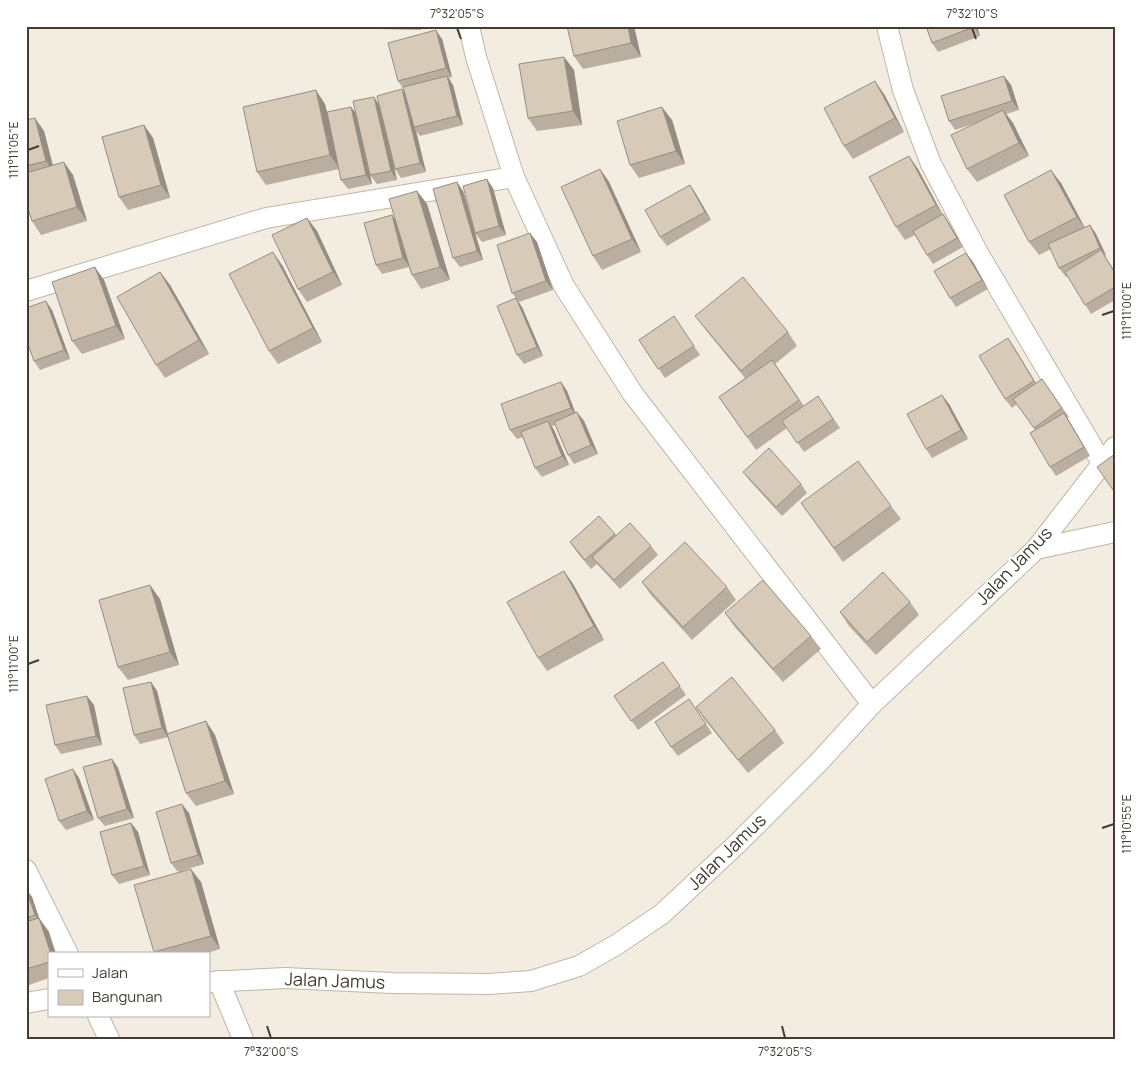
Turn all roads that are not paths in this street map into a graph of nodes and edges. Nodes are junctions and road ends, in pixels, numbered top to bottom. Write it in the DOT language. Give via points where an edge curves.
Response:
graph roads {
  1 [pos="469,26"];
  2 [pos="886,26"];
  3 [pos="514,177"];
  4 [pos="26,291"];
  5 [pos="1115,447"];
  6 [pos="1102,463"];
  7 [pos="1115,532"];
  8 [pos="1036,549"];
  9 [pos="872,704"];
  10 [pos="26,870"];
  11 [pos="67,952"];
  12 [pos="214,981"];
  13 [pos="48,999"];
  14 [pos="26,1003"];
  15 [pos="99,1018"];
  16 [pos="109,1039"];
  17 [pos="243,1039"];
  1 -- 3 [label="street"];
  2 -- 6 [label="street" via="903,90 932,164 978,253"];
  3 -- 4 [label="street" via="266,218"];
  3 -- 9 [label="street" via="564,286 633,394"];
  5 -- 6 [label="street, Jalan Jamus"];
  6 -- 8 [label="street, Jalan Jamus"];
  7 -- 8 [label="street"];
  8 -- 9 [label="street, Jalan Jamus"];
  9 -- 12 [label="street, Jalan Jamus" via="805,776 662,914 579,966 531,981 489,984 285,978"];
  10 -- 11 [label="street"];
  12 -- 17 [label="street"];
  13 -- 14 [label="street"];
  15 -- 16 [label="street"];
}
